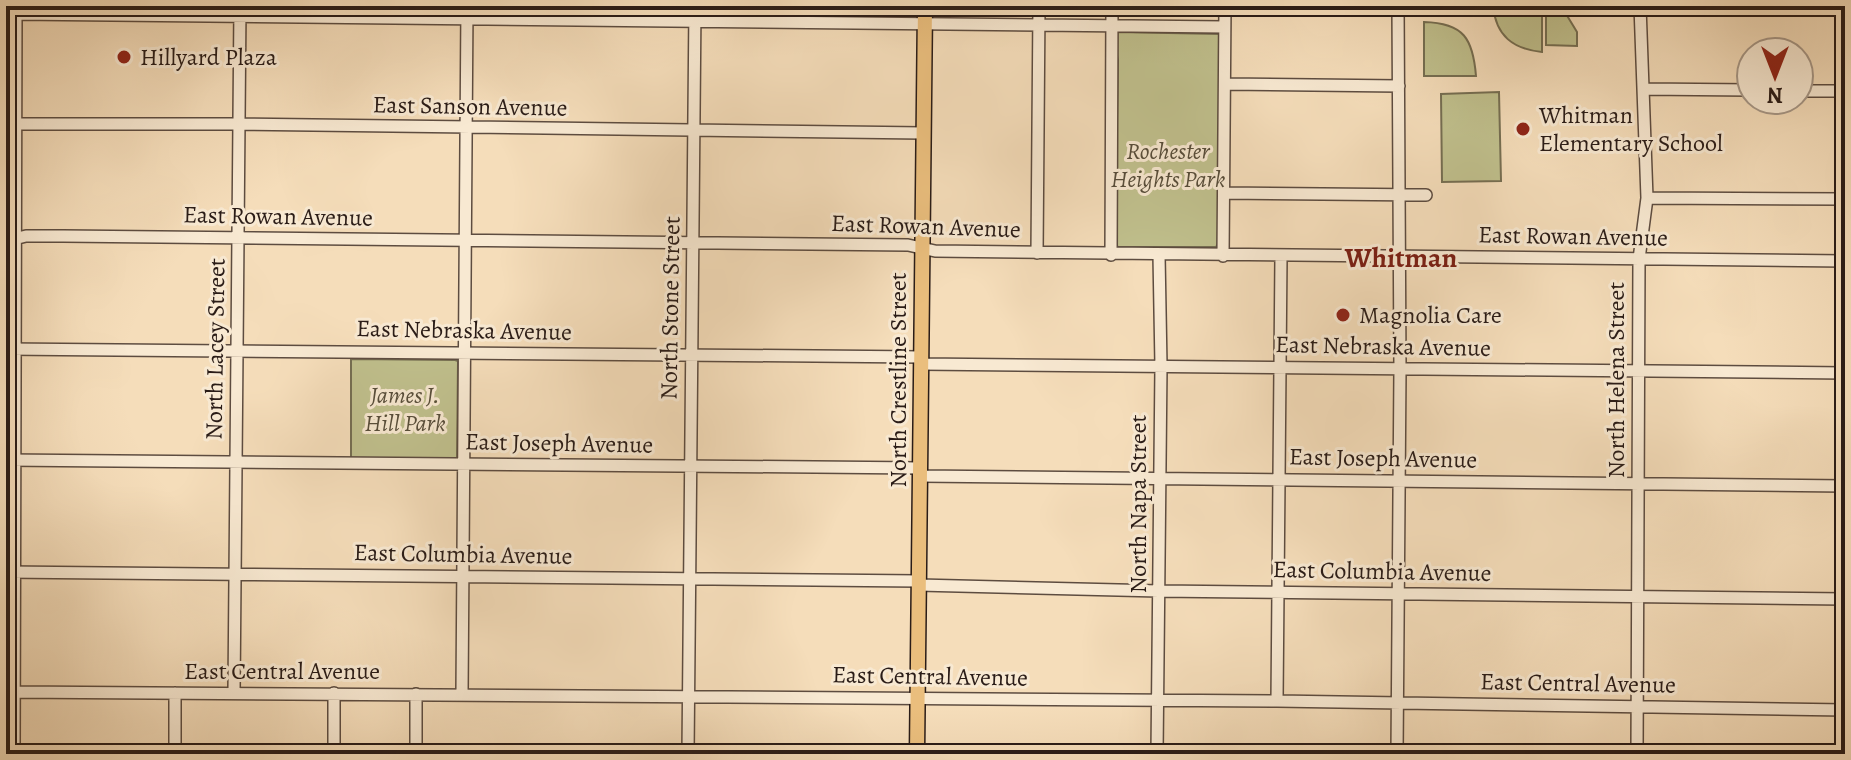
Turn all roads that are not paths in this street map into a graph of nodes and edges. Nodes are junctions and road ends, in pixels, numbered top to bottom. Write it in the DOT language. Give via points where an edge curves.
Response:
graph roads {
  1 [pos="467,6"];
  2 [pos="695,6"];
  3 [pos="925,6"];
  4 [pos="1039,6"];
  5 [pos="1112,6"];
  6 [pos="1225,6"];
  7 [pos="1398,6"];
  8 [pos="1640,6"];
  9 [pos="16,10"];
  10 [pos="240,11"];
  11 [pos="467,19"];
  12 [pos="695,22"];
  13 [pos="925,23"];
  14 [pos="1038,24"];
  15 [pos="1112,26"];
  16 [pos="11,27"];
  17 [pos="1224,27"];
  18 [pos="1225,84"];
  19 [pos="1399,86"];
  20 [pos="1643,89"];
  21 [pos="1735,90"];
  22 [pos="1815,91"];
  23 [pos="1845,91"];
  24 [pos="15,124"];
  25 [pos="239,124"];
  26 [pos="466,128"];
  27 [pos="694,131"];
  28 [pos="923,133"];
  29 [pos="11,143"];
  30 [pos="1224,193"];
  31 [pos="1399,195"];
  32 [pos="1426,195"];
  33 [pos="1647,198"];
  34 [pos="1845,199"];
  35 [pos="238,237"];
  36 [pos="10,240"];
  37 [pos="466,240"];
  38 [pos="693,242"];
  39 [pos="922,248"];
  40 [pos="1037,253"];
  41 [pos="1111,255"];
  42 [pos="1159,255"];
  43 [pos="1223,256"];
  44 [pos="1281,256"];
  45 [pos="1399,257"];
  46 [pos="1639,259"];
  47 [pos="1845,261"];
  48 [pos="11,349"];
  49 [pos="237,350"];
  50 [pos="464,352"];
  51 [pos="692,355"];
  52 [pos="921,361"];
  53 [pos="1161,366"];
  54 [pos="1281,367"];
  55 [pos="1400,369"];
  56 [pos="1637,370"];
  57 [pos="1845,373"];
  58 [pos="11,460"];
  59 [pos="236,462"];
  60 [pos="463,464"];
  61 [pos="691,467"];
  62 [pos="920,472"];
  63 [pos="1160,478"];
  64 [pos="1280,479"];
  65 [pos="1399,481"];
  66 [pos="1637,484"];
  67 [pos="1845,486"];
  68 [pos="10,572"];
  69 [pos="235,573"];
  70 [pos="462,576"];
  71 [pos="689,578"];
  72 [pos="919,583"];
  73 [pos="1159,591"];
  74 [pos="1279,592"];
  75 [pos="1399,593"];
  76 [pos="1638,596"];
  77 [pos="1845,599"];
  78 [pos="11,686"];
  79 [pos="175,693"];
  80 [pos="234,693"];
  81 [pos="334,693"];
  82 [pos="416,694"];
  83 [pos="462,694"];
  84 [pos="688,696"];
  85 [pos="918,697"];
  86 [pos="1158,700"];
  87 [pos="1277,701"];
  88 [pos="1398,702"];
  89 [pos="1637,706"];
  90 [pos="1845,710"];
  91 [pos="14,754"];
  92 [pos="175,754"];
  93 [pos="334,754"];
  94 [pos="416,754"];
  95 [pos="688,754"];
  96 [pos="917,754"];
  97 [pos="1157,754"];
  98 [pos="1397,754"];
  99 [pos="1637,754"];
  1 -- 11 [label="street"];
  2 -- 12 [label="street, North Stone Street"];
  3 -- 13 [label="main road, North Crestline Street"];
  4 -- 14 [label="street"];
  5 -- 15 [label="street"];
  6 -- 17 [label="street"];
  7 -- 19 [label="street"];
  8 -- 20 [label="street, North Helena Street"];
  9 -- 10 [label="street"];
  9 -- 16 [label="street"];
  10 -- 11 [label="street"];
  10 -- 25 [label="street, North Lacey Street"];
  11 -- 12 [label="street"];
  11 -- 26 [label="street"];
  12 -- 13 [label="street"];
  12 -- 27 [label="street, North Stone Street"];
  13 -- 14 [label="street"];
  13 -- 28 [label="main road, North Crestline Street"];
  14 -- 15 [label="street"];
  14 -- 40 [label="street"];
  15 -- 17 [label="street"];
  15 -- 41 [label="street"];
  16 -- 24 [label="street"];
  17 -- 18 [label="street"];
  18 -- 19 [label="street"];
  18 -- 30 [label="street"];
  19 -- 31 [label="street"];
  20 -- 21 [label="street"];
  20 -- 33 [label="street, North Helena Street"];
  22 -- 23 [label="street"];
  24 -- 25 [label="street, East Sanson Avenue"];
  24 -- 29 [label="street"];
  25 -- 26 [label="street, East Sanson Avenue"];
  25 -- 35 [label="street, North Lacey Street"];
  26 -- 27 [label="street, East Sanson Avenue"];
  26 -- 37 [label="street"];
  27 -- 28 [label="street, East Sanson Avenue"];
  27 -- 38 [label="street, North Stone Street"];
  28 -- 39 [label="main road, North Crestline Street"];
  29 -- 36 [label="street"];
  30 -- 31 [label="street"];
  30 -- 43 [label="street"];
  31 -- 32 [label="street"];
  31 -- 45 [label="street"];
  33 -- 34 [label="street"];
  33 -- 46 [label="street, North Helena Street"];
  35 -- 36 [label="street, East Rowan Avenue"];
  35 -- 37 [label="street, East Rowan Avenue"];
  35 -- 49 [label="street, North Lacey Street"];
  36 -- 48 [label="street"];
  37 -- 38 [label="street, East Rowan Avenue"];
  37 -- 50 [label="street"];
  38 -- 39 [label="street, East Rowan Avenue"];
  38 -- 51 [label="street, North Stone Street"];
  39 -- 40 [label="street, East Rowan Avenue"];
  39 -- 52 [label="main road, North Crestline Street"];
  40 -- 41 [label="street, East Rowan Avenue"];
  41 -- 42 [label="street, East Rowan Avenue"];
  42 -- 43 [label="street, East Rowan Avenue"];
  42 -- 53 [label="street, North Napa Street"];
  43 -- 44 [label="street, East Rowan Avenue"];
  44 -- 45 [label="street, East Rowan Avenue"];
  44 -- 54 [label="street"];
  45 -- 46 [label="street, East Rowan Avenue"];
  45 -- 55 [label="street"];
  46 -- 47 [label="street, East Rowan Avenue"];
  46 -- 56 [label="street, North Helena Street"];
  48 -- 49 [label="street, East Nebraska Avenue"];
  48 -- 58 [label="street"];
  49 -- 50 [label="street, East Nebraska Avenue"];
  49 -- 59 [label="street, North Lacey Street"];
  50 -- 51 [label="street, East Nebraska Avenue"];
  50 -- 60 [label="street"];
  51 -- 52 [label="street, East Nebraska Avenue"];
  51 -- 61 [label="street, North Stone Street"];
  52 -- 53 [label="street, East Nebraska Avenue"];
  52 -- 62 [label="main road, North Crestline Street"];
  53 -- 54 [label="street, East Nebraska Avenue"];
  53 -- 63 [label="street, North Napa Street"];
  54 -- 55 [label="street, East Nebraska Avenue"];
  54 -- 64 [label="street"];
  55 -- 56 [label="street, East Nebraska Avenue"];
  55 -- 65 [label="street"];
  56 -- 57 [label="street, East Nebraska Avenue"];
  56 -- 66 [label="street, North Helena Street"];
  58 -- 59 [label="street, East Joseph Avenue"];
  58 -- 68 [label="street"];
  59 -- 60 [label="street, East Joseph Avenue"];
  59 -- 69 [label="street, North Lacey Street"];
  60 -- 61 [label="street, East Joseph Avenue"];
  60 -- 70 [label="street"];
  61 -- 62 [label="street, East Joseph Avenue"];
  61 -- 71 [label="street, North Stone Street"];
  62 -- 63 [label="street, East Joseph Avenue"];
  62 -- 72 [label="main road, North Crestline Street"];
  63 -- 64 [label="street, East Joseph Avenue"];
  63 -- 73 [label="street, North Napa Street"];
  64 -- 65 [label="street, East Joseph Avenue"];
  64 -- 74 [label="street"];
  65 -- 66 [label="street, East Joseph Avenue"];
  65 -- 75 [label="street"];
  66 -- 67 [label="street, East Joseph Avenue"];
  66 -- 76 [label="street, North Helena Street"];
  68 -- 69 [label="street, East Columbia Avenue"];
  68 -- 78 [label="street"];
  69 -- 70 [label="street, East Columbia Avenue"];
  69 -- 80 [label="street, North Lacey Street"];
  70 -- 71 [label="street, East Columbia Avenue"];
  70 -- 83 [label="street"];
  71 -- 72 [label="street, East Columbia Avenue"];
  71 -- 84 [label="street, North Stone Street"];
  72 -- 73 [label="street, East Columbia Avenue"];
  72 -- 85 [label="main road, North Crestline Street"];
  73 -- 74 [label="street, East Columbia Avenue"];
  73 -- 86 [label="street, North Napa Street"];
  74 -- 75 [label="street, East Columbia Avenue"];
  74 -- 87 [label="street"];
  75 -- 76 [label="street, East Columbia Avenue"];
  75 -- 88 [label="street"];
  76 -- 77 [label="street, East Columbia Avenue"];
  76 -- 89 [label="street, North Helena Street"];
  78 -- 79 [label="street, East Central Avenue"];
  78 -- 91 [label="street"];
  79 -- 80 [label="street, East Central Avenue"];
  79 -- 92 [label="street"];
  80 -- 81 [label="street, East Central Avenue"];
  81 -- 82 [label="street, East Central Avenue"];
  81 -- 93 [label="street"];
  82 -- 83 [label="street, East Central Avenue"];
  82 -- 94 [label="street"];
  83 -- 84 [label="street, East Central Avenue"];
  84 -- 85 [label="street, East Central Avenue"];
  84 -- 95 [label="street, North Stone Street"];
  85 -- 86 [label="street, East Central Avenue"];
  85 -- 96 [label="main road, North Crestline Street"];
  86 -- 87 [label="street, East Central Avenue"];
  86 -- 97 [label="street, North Napa Street"];
  87 -- 88 [label="street, East Central Avenue"];
  88 -- 89 [label="street, East Central Avenue"];
  88 -- 98 [label="street"];
  89 -- 90 [label="street, East Central Avenue"];
  89 -- 99 [label="street, North Helena Street"];
}
